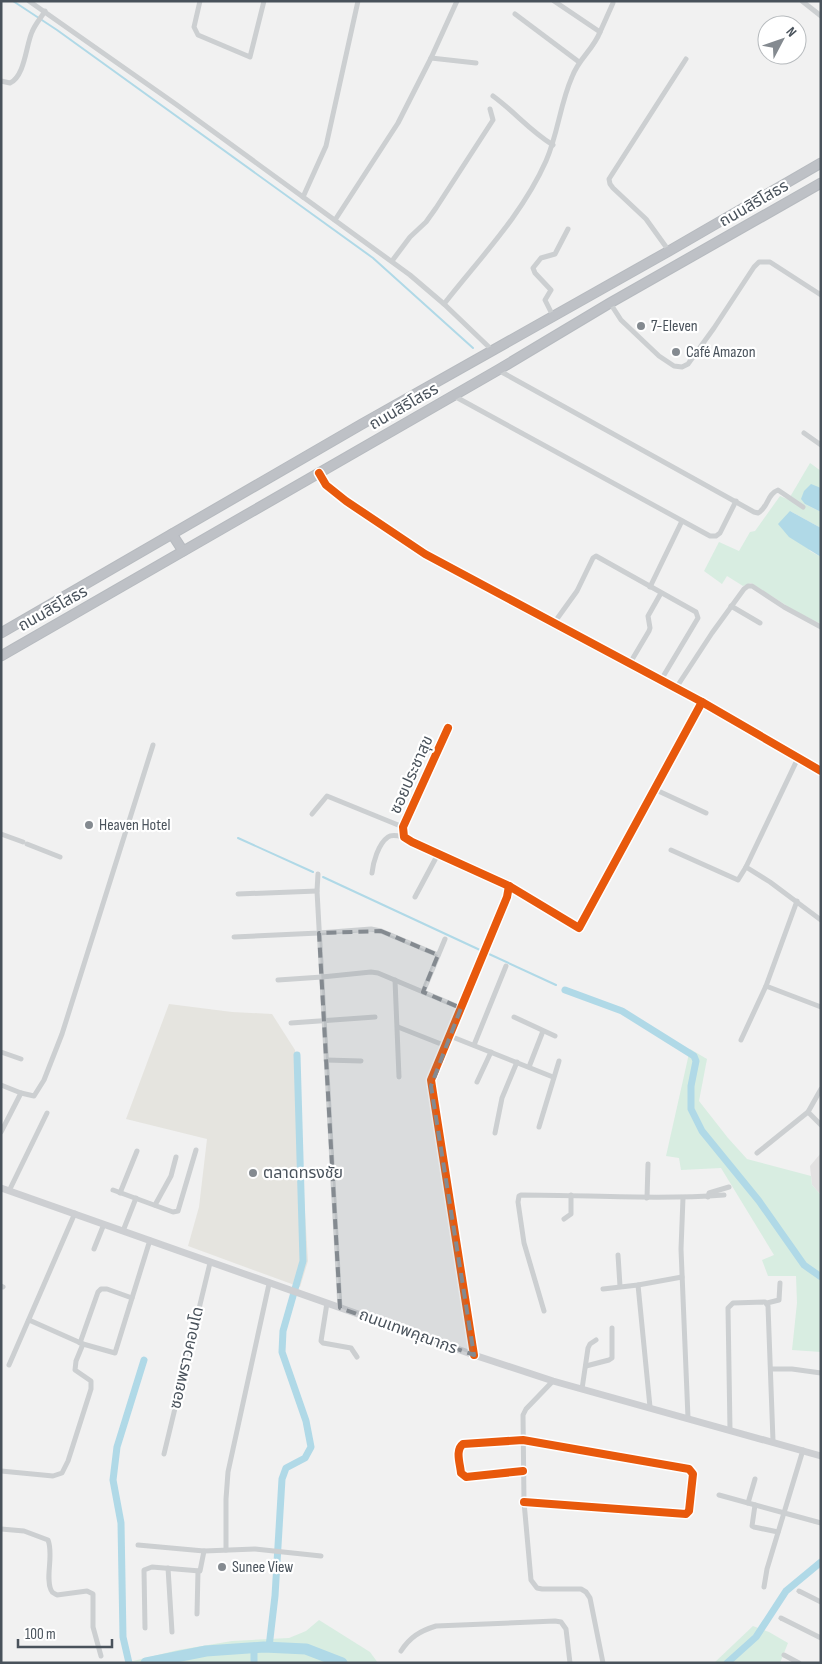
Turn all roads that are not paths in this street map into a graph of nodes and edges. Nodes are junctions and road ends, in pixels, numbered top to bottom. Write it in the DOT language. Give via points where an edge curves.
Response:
graph roads {
  1 [pos="29,1"];
  2 [pos="200,1"];
  3 [pos="264,1"];
  4 [pos="358,1"];
  5 [pos="458,1"];
  6 [pos="554,1"];
  7 [pos="802,1"];
  8 [pos="613,4"];
  9 [pos="45,11"];
  10 [pos="515,14"];
  11 [pos="821,16"];
  12 [pos="600,32"];
  13 [pos="431,58"];
  14 [pos="686,59"];
  15 [pos="579,62"];
  16 [pos="476,63"];
  17 [pos="1,81"];
  18 [pos="493,96"];
  19 [pos="490,109"];
  20 [pos="553,145"];
  21 [pos="821,163"];
  22 [pos="821,183"];
  23 [pos="303,197"];
  24 [pos="335,220"];
  25 [pos="568,229"];
  26 [pos="669,251"];
  27 [pos="392,261"];
  28 [pos="821,295"];
  29 [pos="610,303"];
  30 [pos="444,304"];
  31 [pos="553,316"];
  32 [pos="492,350"];
  33 [pos="498,370"];
  34 [pos="454,396"];
  35 [pos="804,433"];
  36 [pos="820,443"];
  37 [pos="319,473"];
  38 [pos="736,501"];
  39 [pos="803,507"];
  40 [pos="682,521"];
  41 [pos="172,534"];
  42 [pos="183,551"];
  43 [pos="650,587"];
  44 [pos="662,593"];
  45 [pos="731,606"];
  46 [pos="554,623"];
  47 [pos="760,623"];
  48 [pos="821,627"];
  49 [pos="1,633"];
  50 [pos="1,656"];
  51 [pos="630,663"];
  52 [pos="661,680"];
  53 [pos="676,688"];
  54 [pos="702,702"];
  55 [pos="448,728"];
  56 [pos="153,745"];
  57 [pos="798,758"];
  58 [pos="821,771"];
  59 [pos="654,790"];
  60 [pos="706,813"];
  61 [pos="312,814"];
  62 [pos="403,827"];
  63 [pos="1,834"];
  64 [pos="404,837"];
  65 [pos="671,850"];
  66 [pos="438,854"];
  67 [pos="60,857"];
  68 [pos="746,867"];
  69 [pos="372,873"];
  70 [pos="318,874"];
  71 [pos="509,886"];
  72 [pos="317,891"];
  73 [pos="238,894"];
  74 [pos="414,897"];
  75 [pos="797,901"];
  76 [pos="821,920"];
  77 [pos="319,934"];
  78 [pos="234,937"];
  79 [pos="445,939"];
  80 [pos="438,955"];
  81 [pos="506,966"];
  82 [pos="322,977"];
  83 [pos="278,980"];
  84 [pos="395,980"];
  85 [pos="766,986"];
  86 [pos="423,992"];
  87 [pos="821,1007"];
  88 [pos="461,1008"];
  89 [pos="375,1017"];
  90 [pos="514,1017"];
  91 [pos="324,1021"];
  92 [pos="291,1023"];
  93 [pos="398,1027"];
  94 [pos="543,1030"];
  95 [pos="450,1036"];
  96 [pos="555,1036"];
  97 [pos="742,1040"];
  98 [pos="474,1045"];
  99 [pos="446,1046"];
  100 [pos="1,1052"];
  101 [pos="491,1052"];
  102 [pos="21,1059"];
  103 [pos="326,1060"];
  104 [pos="558,1061"];
  105 [pos="361,1062"];
  106 [pos="517,1062"];
  107 [pos="529,1067"];
  108 [pos="399,1076"];
  109 [pos="553,1077"];
  110 [pos="477,1082"];
  111 [pos="1,1085"];
  112 [pos="821,1089"];
  113 [pos="21,1094"];
  114 [pos="808,1112"];
  115 [pos="47,1113"];
  116 [pos="821,1125"];
  117 [pos="539,1127"];
  118 [pos="1,1132"];
  119 [pos="495,1133"];
  120 [pos="196,1150"];
  121 [pos="137,1151"];
  122 [pos="757,1154"];
  123 [pos="176,1157"];
  124 [pos="648,1164"];
  125 [pos="729,1187"];
  126 [pos="1,1188"];
  127 [pos="113,1190"];
  128 [pos="10,1191"];
  129 [pos="120,1193"];
  130 [pos="571,1195"];
  131 [pos="724,1195"];
  132 [pos="708,1197"];
  133 [pos="136,1198"];
  134 [pos="647,1198"];
  135 [pos="683,1198"];
  136 [pos="155,1205"];
  137 [pos="75,1213"];
  138 [pos="564,1219"];
  139 [pos="104,1224"];
  140 [pos="123,1231"];
  141 [pos="150,1240"];
  142 [pos="94,1249"];
  143 [pos="618,1255"];
  144 [pos="210,1263"];
  145 [pos="682,1276"];
  146 [pos="780,1283"];
  147 [pos="269,1284"];
  148 [pos="638,1285"];
  149 [pos="620,1286"];
  150 [pos="603,1289"];
  151 [pos="132,1298"];
  152 [pos="327,1303"];
  153 [pos="767,1303"];
  154 [pos="340,1308"];
  155 [pos="544,1311"];
  156 [pos="29,1320"];
  157 [pos="612,1328"];
  158 [pos="596,1340"];
  159 [pos="82,1343"];
  160 [pos="474,1355"];
  161 [pos="357,1357"];
  162 [pos="9,1365"];
  163 [pos="586,1366"];
  164 [pos="771,1369"];
  165 [pos="821,1373"];
  166 [pos="553,1381"];
  167 [pos="582,1389"];
  168 [pos="650,1408"];
  169 [pos="688,1418"];
  170 [pos="730,1430"];
  171 [pos="524,1440"];
  172 [pos="773,1441"];
  173 [pos="803,1450"];
  174 [pos="164,1454"];
  175 [pos="821,1456"];
  176 [pos="1,1471"];
  177 [pos="523,1471"];
  178 [pos="755,1479"];
  179 [pos="720,1494"];
  180 [pos="524,1502"];
  181 [pos="748,1502"];
  182 [pos="755,1505"];
  183 [pos="783,1512"];
  184 [pos="821,1523"];
  185 [pos="1,1529"];
  186 [pos="778,1532"];
  187 [pos="138,1546"];
  188 [pos="226,1550"];
  189 [pos="204,1551"];
  190 [pos="321,1556"];
  191 [pos="168,1568"];
  192 [pos="198,1572"];
  193 [pos="764,1587"];
  194 [pos="799,1591"];
  195 [pos="821,1602"];
  196 [pos="197,1614"];
  197 [pos="781,1618"];
  198 [pos="145,1628"];
  199 [pos="172,1632"];
  200 [pos="821,1638"];
  201 [pos="401,1651"];
  202 [pos="784,1655"];
  203 [pos="101,1656"];
  204 [pos="570,1663"];
  205 [pos="602,1663"];
  206 [pos="799,1663"];
  1 -- 9 [label="street"];
  2 -- 3 [label="street" via="194,27 198,35 250,57"];
  4 -- 23 [label="street" via="326,146"];
  5 -- 13 [label="street"];
  6 -- 12 [label="street"];
  7 -- 11 [label="street"];
  8 -- 12 [label="street"];
  9 -- 17 [label="street" via="32,32 16,79 10,83"];
  9 -- 23 [label="street"];
  10 -- 15 [label="street"];
  12 -- 15 [label="street" via="594,46"];
  13 -- 16 [label="street"];
  13 -- 24 [label="street" via="398,123"];
  14 -- 26 [label="street" via="609,179 613,188 646,219"];
  15 -- 20 [label="street" via="569,84"];
  18 -- 20 [label="street"];
  19 -- 27 [label="street" via="493,120 426,222"];
  20 -- 30 [label="street" via="523,205"];
  21 -- 26 [label="highway, ถนนสิริโสธร"];
  22 -- 29 [label="highway, ถนนสิริโสธร"];
  23 -- 24 [label="street"];
  24 -- 27 [label="street"];
  25 -- 31 [label="street" via="555,254 542,258 533,268 550,290 545,300"];
  26 -- 31 [label="highway, ถนนสิริโสธร"];
  27 -- 30 [label="street"];
  28 -- 29 [label="street" via="770,262 759,262 688,364 682,367 674,366 659,356 621,320"];
  29 -- 33 [label="highway, ถนนสิริโสธร"];
  30 -- 32 [label="street"];
  31 -- 32 [label="highway, ถนนสิริโสธร"];
  32 -- 41 [label="highway, ถนนสิริโสธร"];
  33 -- 34 [label="highway, ถนนสิริโสธร"];
  33 -- 38 [label="street"];
  34 -- 37 [label="highway, ถนนสิริโสธร"];
  34 -- 40 [label="street"];
  35 -- 36 [label="street"];
  37 -- 42 [label="highway, ถนนสิริโสธร"];
  37 -- 46 [label="main road" via="326,485 392,533"];
  38 -- 39 [label="street" via="758,513 771,494 778,490"];
  38 -- 40 [label="street" via="716,536"];
  40 -- 43 [label="street"];
  41 -- 42 [label="highway"];
  41 -- 49 [label="highway, ถนนสิริโสธร"];
  42 -- 50 [label="highway, ถนนสิริโสธร"];
  43 -- 44 [label="street"];
  43 -- 46 [label="street" via="594,556 577,591"];
  44 -- 51 [label="street" via="648,616 649,632"];
  44 -- 52 [label="street" via="696,612 698,618"];
  45 -- 47 [label="street"];
  45 -- 48 [label="street" via="744,589 752,586"];
  45 -- 53 [label="street"];
  46 -- 51 [label="main road"];
  51 -- 52 [label="main road"];
  52 -- 53 [label="main road"];
  53 -- 54 [label="main road"];
  54 -- 57 [label="main road"];
  54 -- 59 [label="street"];
  55 -- 62 [label="street, ซอยประชาสุข"];
  56 -- 113 [label="street" via="62,1034 37,1094 31,1097"];
  57 -- 58 [label="main road"];
  57 -- 68 [label="street"];
  59 -- 60 [label="street"];
  59 -- 71 [label="street, ซอยประชาสุข" via="579,928"];
  61 -- 62 [label="street, ซอยประชาสุข" via="327,796"];
  62 -- 64 [label="street, ซอยประชาสุข"];
  63 -- 67 [label="street"];
  64 -- 66 [label="street, ซอยประชาสุข"];
  64 -- 69 [label="street" via="393,836 386,840 374,860"];
  65 -- 68 [label="street" via="737,880"];
  66 -- 71 [label="street, ซอยประชาสุข"];
  66 -- 74 [label="street"];
  68 -- 75 [label="street"];
  70 -- 72 [label="street"];
  71 -- 88 [label="street"];
  72 -- 73 [label="street"];
  72 -- 77 [label="street"];
  75 -- 76 [label="street"];
  75 -- 85 [label="street"];
  77 -- 78 [label="street"];
  77 -- 80 [label="street" via="371,929"];
  77 -- 82 [label="street"];
  79 -- 80 [label="street"];
  80 -- 86 [label="street"];
  81 -- 98 [label="street"];
  82 -- 83 [label="street"];
  82 -- 84 [label="street" via="371,972"];
  82 -- 91 [label="street"];
  84 -- 86 [label="street"];
  84 -- 93 [label="street"];
  85 -- 87 [label="street"];
  85 -- 97 [label="street"];
  86 -- 88 [label="street"];
  88 -- 95 [label="street"];
  89 -- 91 [label="street"];
  90 -- 94 [label="street"];
  91 -- 92 [label="street"];
  91 -- 103 [label="street"];
  93 -- 99 [label="street"];
  93 -- 108 [label="street"];
  94 -- 96 [label="street"];
  94 -- 107 [label="street"];
  95 -- 98 [label="street"];
  95 -- 99 [label="street"];
  98 -- 101 [label="street"];
  99 -- 160 [label="street" via="433,1073 431,1086"];
  100 -- 102 [label="street"];
  101 -- 106 [label="street"];
  101 -- 110 [label="street"];
  103 -- 105 [label="street"];
  103 -- 154 [label="street"];
  104 -- 109 [label="street"];
  106 -- 107 [label="street"];
  106 -- 119 [label="street" via="502,1098"];
  107 -- 109 [label="street"];
  109 -- 117 [label="street"];
  111 -- 113 [label="street"];
  112 -- 114 [label="street"];
  113 -- 118 [label="street"];
  114 -- 116 [label="street"];
  114 -- 122 [label="street"];
  115 -- 128 [label="street"];
  120 -- 136 [label="street" via="179,1210 174,1212"];
  121 -- 129 [label="street"];
  123 -- 136 [label="street" via="171,1176"];
  124 -- 134 [label="street"];
  125 -- 132 [label="street" via="709,1193"];
  126 -- 128 [label="main road, ถนนเทพคุณากร"];
  127 -- 129 [label="street"];
  128 -- 137 [label="main road, ถนนเทพคุณากร"];
  129 -- 133 [label="street"];
  130 -- 134 [label="street"];
  130 -- 138 [label="street" via="571,1214"];
  130 -- 155 [label="street" via="521,1195 518,1198 524,1243"];
  131 -- 132 [label="street"];
  132 -- 135 [label="street"];
  133 -- 136 [label="street"];
  133 -- 140 [label="street"];
  134 -- 135 [label="street"];
  135 -- 145 [label="street" via="680,1226"];
  137 -- 139 [label="main road, ถนนเทพคุณากร"];
  137 -- 156 [label="street"];
  139 -- 140 [label="main road, ถนนเทพคุณากร"];
  139 -- 142 [label="street"];
  140 -- 141 [label="main road, ถนนเทพคุณากร"];
  141 -- 144 [label="main road, ถนนเทพคุณากร"];
  141 -- 151 [label="street"];
  143 -- 149 [label="street"];
  144 -- 147 [label="main road, ถนนเทพคุณากร"];
  144 -- 174 [label="street, ซอยพราวคอนโด"];
  145 -- 148 [label="street"];
  145 -- 169 [label="street"];
  146 -- 153 [label="street" via="779,1300"];
  147 -- 152 [label="main road, ถนนเทพคุณากร"];
  147 -- 188 [label="street" via="229,1466"];
  148 -- 149 [label="street"];
  148 -- 168 [label="street"];
  149 -- 150 [label="street"];
  151 -- 159 [label="street" via="101,1289"];
  151 -- 159 [label="street" via="115,1353"];
  152 -- 154 [label="main road, ถนนเทพคุณากร"];
  152 -- 161 [label="street" via="320,1341 351,1348"];
  153 -- 164 [label="street"];
  153 -- 170 [label="street" via="733,1303 728,1308"];
  154 -- 160 [label="main road, ถนนเทพคุณากร"];
  156 -- 159 [label="street"];
  156 -- 162 [label="street"];
  157 -- 163 [label="street" via="612,1358"];
  158 -- 163 [label="street" via="590,1344"];
  159 -- 176 [label="street" via="75,1370 92,1381 91,1389 74,1446 62,1473 53,1476"];
  160 -- 166 [label="main road, ถนนเทพคุณากร"];
  163 -- 167 [label="street"];
  164 -- 165 [label="street"];
  164 -- 172 [label="street"];
  166 -- 167 [label="main road, ถนนเทพคุณากร"];
  166 -- 171 [label="street" via="524,1413"];
  167 -- 168 [label="main road, ถนนเทพคุณากร"];
  168 -- 169 [label="main road, ถนนเทพคุณากร"];
  169 -- 170 [label="main road, ถนนเทพคุณากร"];
  170 -- 172 [label="main road, ถนนเทพคุณากร"];
  171 -- 177 [label="street"];
  171 -- 177 [label="street" via="463,1444 458,1450 461,1472 466,1477"];
  171 -- 180 [label="street" via="689,1469 694,1474 686,1514"];
  172 -- 173 [label="main road, ถนนเทพคุณากร"];
  173 -- 175 [label="main road, ถนนเทพคุณากร"];
  173 -- 183 [label="street"];
  177 -- 180 [label="street"];
  178 -- 181 [label="street"];
  179 -- 181 [label="street"];
  180 -- 205 [label="street" via="531,1580 542,1590 581,1589 586,1592 590,1598"];
  181 -- 182 [label="street"];
  182 -- 183 [label="street"];
  182 -- 186 [label="street" via="752,1526"];
  183 -- 184 [label="street"];
  183 -- 186 [label="street"];
  185 -- 203 [label="street" via="24,1531 48,1540 53,1593 88,1591 93,1594 93,1627"];
  186 -- 193 [label="street"];
  187 -- 189 [label="street"];
  188 -- 189 [label="street"];
  188 -- 190 [label="street" via="256,1549"];
  189 -- 192 [label="street" via="202,1568"];
  191 -- 192 [label="street"];
  191 -- 198 [label="street" via="144,1570"];
  191 -- 199 [label="street"];
  192 -- 196 [label="street"];
  194 -- 195 [label="street"];
  197 -- 200 [label="street"];
  201 -- 204 [label="street" via="414,1635 436,1626 555,1621 561,1622 566,1629"];
  202 -- 206 [label="street"];
}
